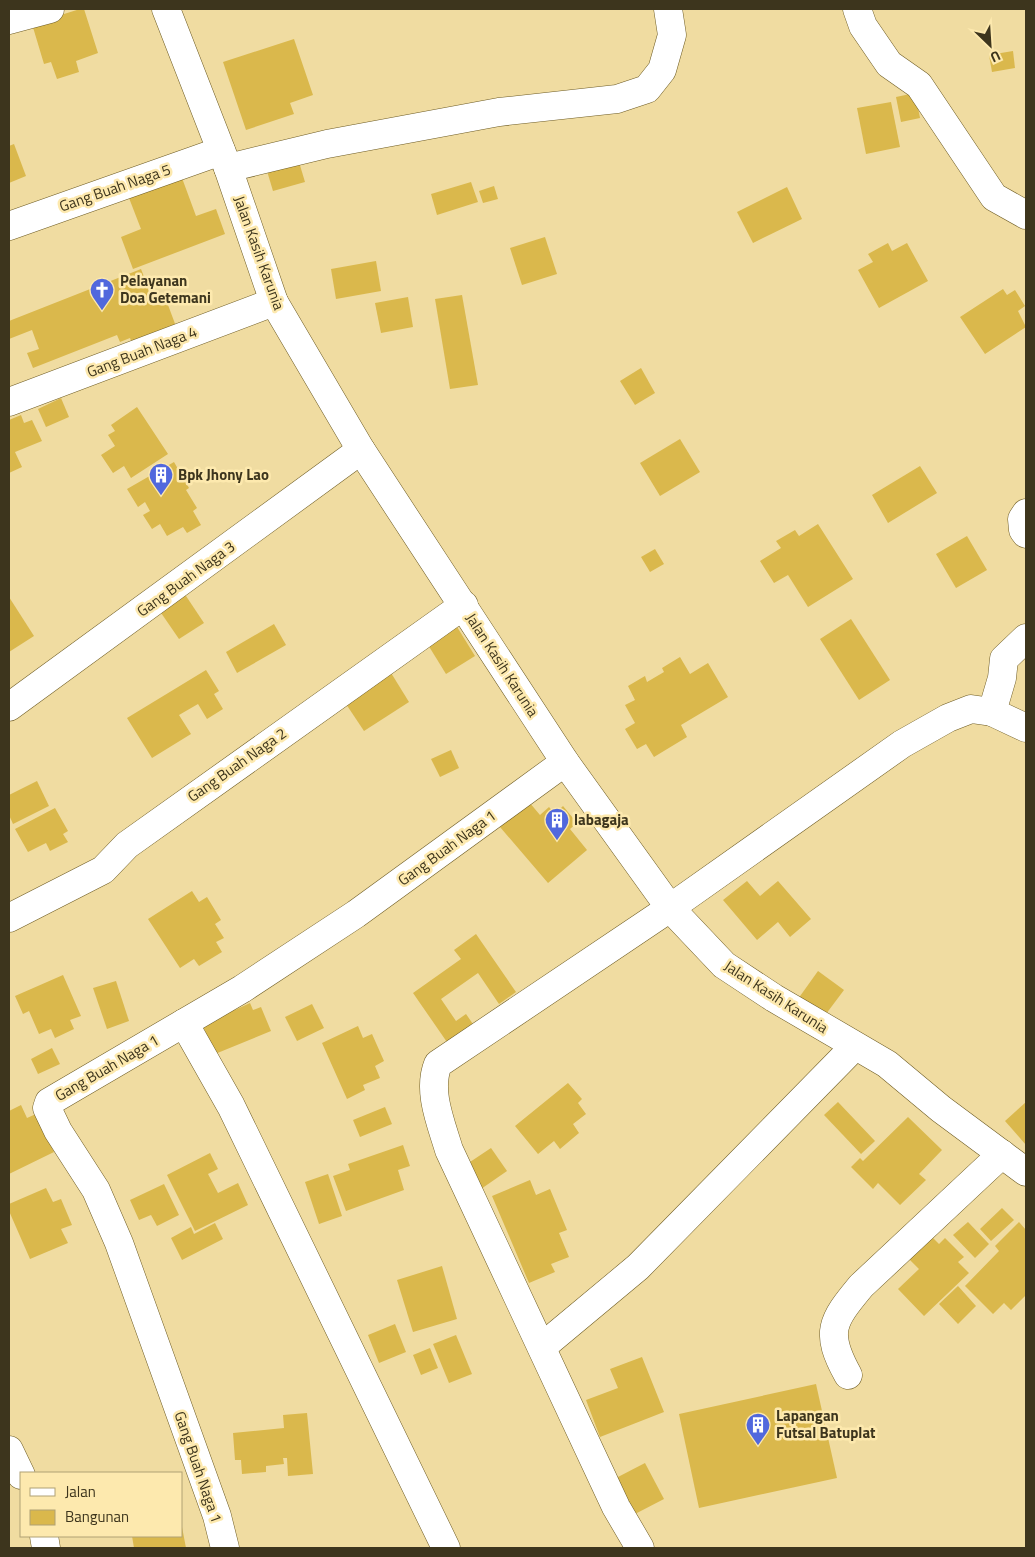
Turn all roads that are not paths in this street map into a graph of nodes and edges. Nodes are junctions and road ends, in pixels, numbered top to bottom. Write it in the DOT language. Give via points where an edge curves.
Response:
graph roads {
  1 [pos="50,9"];
  2 [pos="166,9"];
  3 [pos="668,9"];
  4 [pos="857,9"];
  5 [pos="9,20"];
  6 [pos="225,160"];
  7 [pos="1026,215"];
  8 [pos="9,226"];
  9 [pos="274,302"];
  10 [pos="9,402"];
  11 [pos="362,450"];
  12 [pos="1026,513"];
  13 [pos="1026,534"];
  14 [pos="464,605"];
  15 [pos="1026,638"];
  16 [pos="9,707"];
  17 [pos="992,712"];
  18 [pos="1026,728"];
  19 [pos="565,762"];
  20 [pos="670,908"];
  21 [pos="9,918"];
  22 [pos="184,1023"];
  23 [pos="855,1046"];
  24 [pos="1002,1154"];
  25 [pos="1026,1172"];
  26 [pos="542,1347"];
  27 [pos="848,1375"];
  28 [pos="9,1450"];
  29 [pos="20,1473"];
  30 [pos="225,1548"];
  31 [pos="446,1548"];
  32 [pos="640,1548"];
  1 -- 5 [label="street"];
  2 -- 6 [label="street, Jalan Kasih Karunia"];
  3 -- 6 [label="street, Gang Buah Naga 5" via="672,35 662,70 646,89 617,99 499,112"];
  4 -- 7 [label="street" via="863,26 888,64 919,85 994,197"];
  6 -- 8 [label="street, Gang Buah Naga 5"];
  6 -- 9 [label="street, Jalan Kasih Karunia"];
  9 -- 10 [label="street, Gang Buah Naga 4"];
  9 -- 11 [label="street, Jalan Kasih Karunia"];
  11 -- 14 [label="street, Jalan Kasih Karunia"];
  11 -- 16 [label="street, Gang Buah Naga 3"];
  12 -- 13 [label="street" via="1022,519"];
  14 -- 19 [label="street, Jalan Kasih Karunia"];
  14 -- 21 [label="street, Gang Buah Naga 2" via="127,844 103,870"];
  15 -- 17 [label="street" via="1004,659"];
  17 -- 18 [label="street"];
  17 -- 20 [label="street" via="971,709 902,744"];
  19 -- 20 [label="street, Jalan Kasih Karunia"];
  19 -- 22 [label="street, Gang Buah Naga 1" via="356,914"];
  20 -- 23 [label="street, Jalan Kasih Karunia" via="724,965"];
  20 -- 26 [label="street" via="446,1057 434,1074 437,1108 449,1150"];
  22 -- 30 [label="street, Gang Buah Naga 1" via="58,1096 49,1102 47,1108 96,1190 119,1243 217,1516"];
  22 -- 31 [label="street" via="231,1106"];
  23 -- 24 [label="street, Jalan Kasih Karunia" via="887,1064"];
  23 -- 26 [label="street" via="638,1267"];
  24 -- 25 [label="street, Jalan Kasih Karunia"];
  24 -- 27 [label="street" via="861,1286 843,1308 832,1329 837,1356"];
  26 -- 32 [label="street" via="616,1507"];
  28 -- 29 [label="street"];
}
